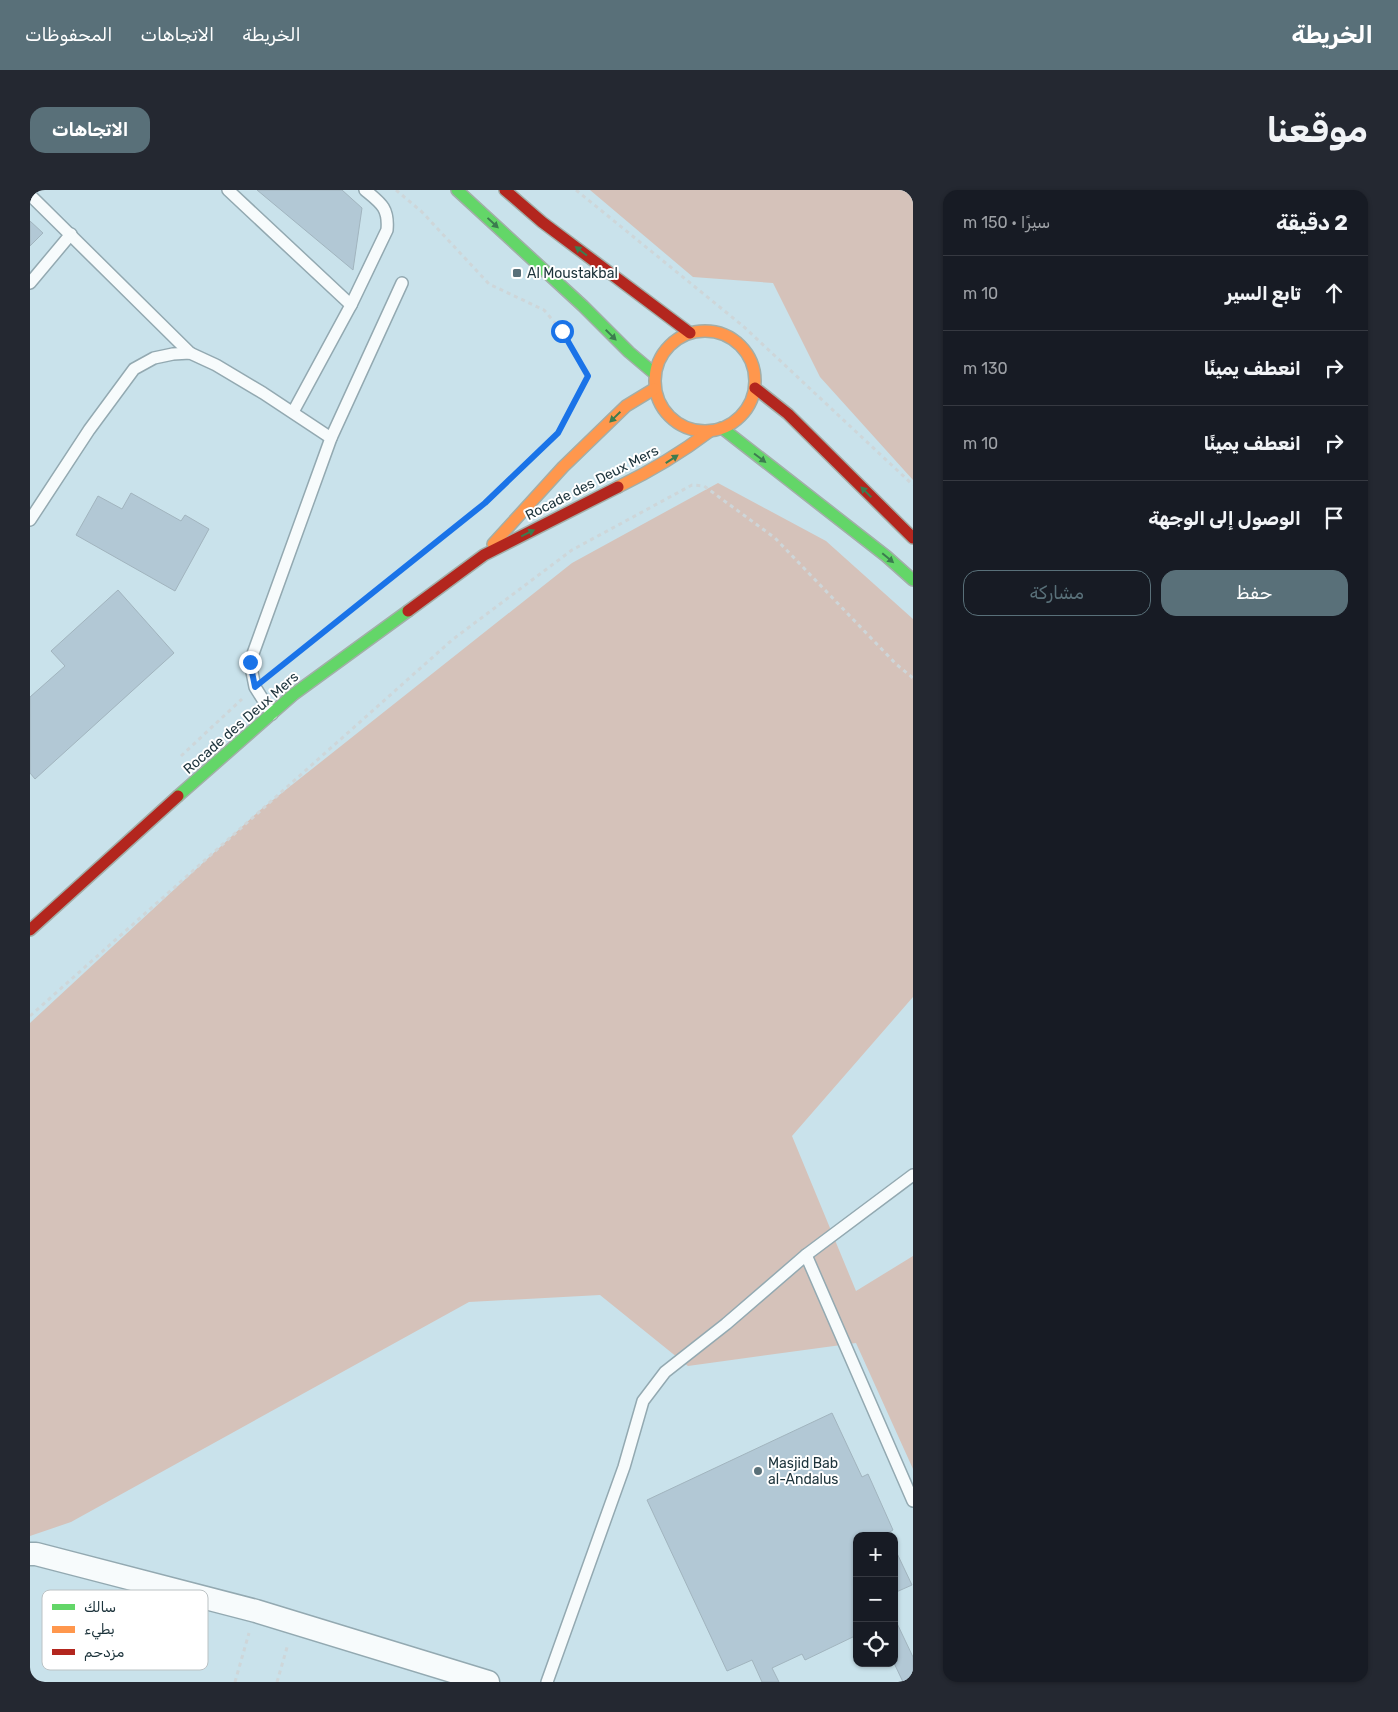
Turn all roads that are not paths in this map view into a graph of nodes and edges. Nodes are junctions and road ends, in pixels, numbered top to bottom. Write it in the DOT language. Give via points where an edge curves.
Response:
graph roads {
  1 [pos="228,190"];
  2 [pos="365,190"];
  3 [pos="457,190"];
  4 [pos="505,190"];
  5 [pos="30,195"];
  6 [pos="71,234"];
  7 [pos="30,283"];
  8 [pos="402,284"];
  9 [pos="351,304"];
  10 [pos="690,333"];
  11 [pos="190,353"];
  12 [pos="655,374"];
  13 [pos="755,388"];
  14 [pos="654,389"];
  15 [pos="293,412"];
  16 [pos="722,428"];
  17 [pos="710,431"];
  18 [pos="331,438"];
  19 [pos="30,519"];
  20 [pos="913,538"];
  21 [pos="484,555"];
  22 [pos="913,580"];
  23 [pos="272,714"];
  24 [pos="30,930"];
  25 [pos="913,1175"];
  26 [pos="806,1254"];
  27 [pos="913,1501"];
  28 [pos="30,1554"];
  29 [pos="178,1590"];
  30 [pos="208,1598"];
  31 [pos="488,1682"];
  32 [pos="547,1682"];
  1 -- 9 [label="lane"];
  2 -- 9 [label="lane" via="384,206 387,230"];
  3 -- 12 [label="highway, one-way"];
  10 -- 4 [label="highway, one-way" via="542,222"];
  5 -- 6 [label="lane"];
  6 -- 7 [label="lane"];
  6 -- 11 [label="lane"];
  8 -- 18 [label="lane"];
  9 -- 15 [label="lane"];
  10 -- 12 [label="highway" via="672,343 660,358"];
  10 -- 13 [label="highway" via="704,331 732,338 751,360"];
  11 -- 15 [label="lane" via="216,364"];
  11 -- 19 [label="lane" via="154,358 134,369"];
  12 -- 14 [label="highway"];
  13 -- 16 [label="highway" via="749,406 736,421"];
  20 -- 13 [label="highway, one-way" via="788,414"];
  14 -- 17 [label="highway" via="666,412 676,421 688,428"];
  14 -- 21 [label="highway, Rocade des Deux Mers, one-way" via="626,406 569,461"];
  15 -- 18 [label="lane"];
  16 -- 17 [label="highway"];
  16 -- 22 [label="highway, one-way"];
  21 -- 17 [label="highway, Rocade des Deux Mers, one-way" via="656,470"];
  18 -- 23 [label="lane" via="250,662 255,687"];
  21 -- 23 [label="highway, Rocade des Deux Mers" via="294,694"];
  23 -- 24 [label="highway, Rocade des Deux Mers"];
  25 -- 26 [label="lane"];
  26 -- 27 [label="lane"];
  26 -- 32 [label="lane" via="665,1372 643,1401 624,1467"];
  28 -- 29 [label="street"];
  30 -- 31 [label="street"];
}
